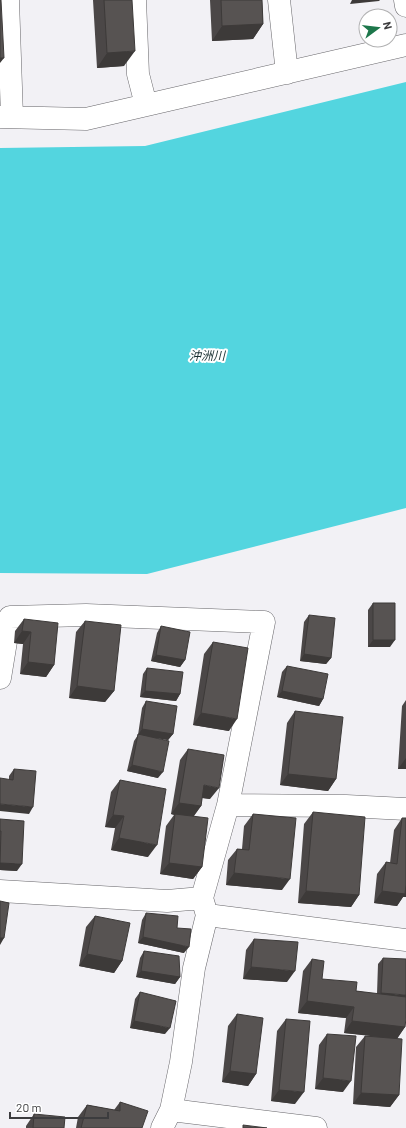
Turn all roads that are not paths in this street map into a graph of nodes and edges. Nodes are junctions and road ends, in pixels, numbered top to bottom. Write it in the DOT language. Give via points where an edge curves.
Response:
graph roads {
  1 [pos="8,0"];
  2 [pos="136,0"];
  3 [pos="279,0"];
  4 [pos="405,0"];
  5 [pos="406,6"];
  6 [pos="406,45"];
  7 [pos="287,73"];
  8 [pos="146,105"];
  9 [pos="6,117"];
  10 [pos="0,678"];
  11 [pos="228,805"];
  12 [pos="406,809"];
  13 [pos="0,891"];
  14 [pos="204,907"];
  15 [pos="406,940"];
  16 [pos="167,1119"];
  17 [pos="231,1123"];
  18 [pos="316,1128"];
  1 -- 9 [label="street"];
  2 -- 8 [label="street" via="138,74"];
  3 -- 7 [label="street"];
  4 -- 5 [label="street"];
  6 -- 7 [label="street"];
  7 -- 8 [label="street"];
  8 -- 9 [label="street" via="86,119"];
  10 -- 11 [label="street" via="10,617 86,615 264,622"];
  11 -- 12 [label="street"];
  11 -- 14 [label="street"];
  13 -- 14 [label="street" via="167,900"];
  14 -- 15 [label="street"];
  14 -- 16 [label="street" via="181,1062"];
  16 -- 17 [label="street"];
  17 -- 18 [label="street"];
}
